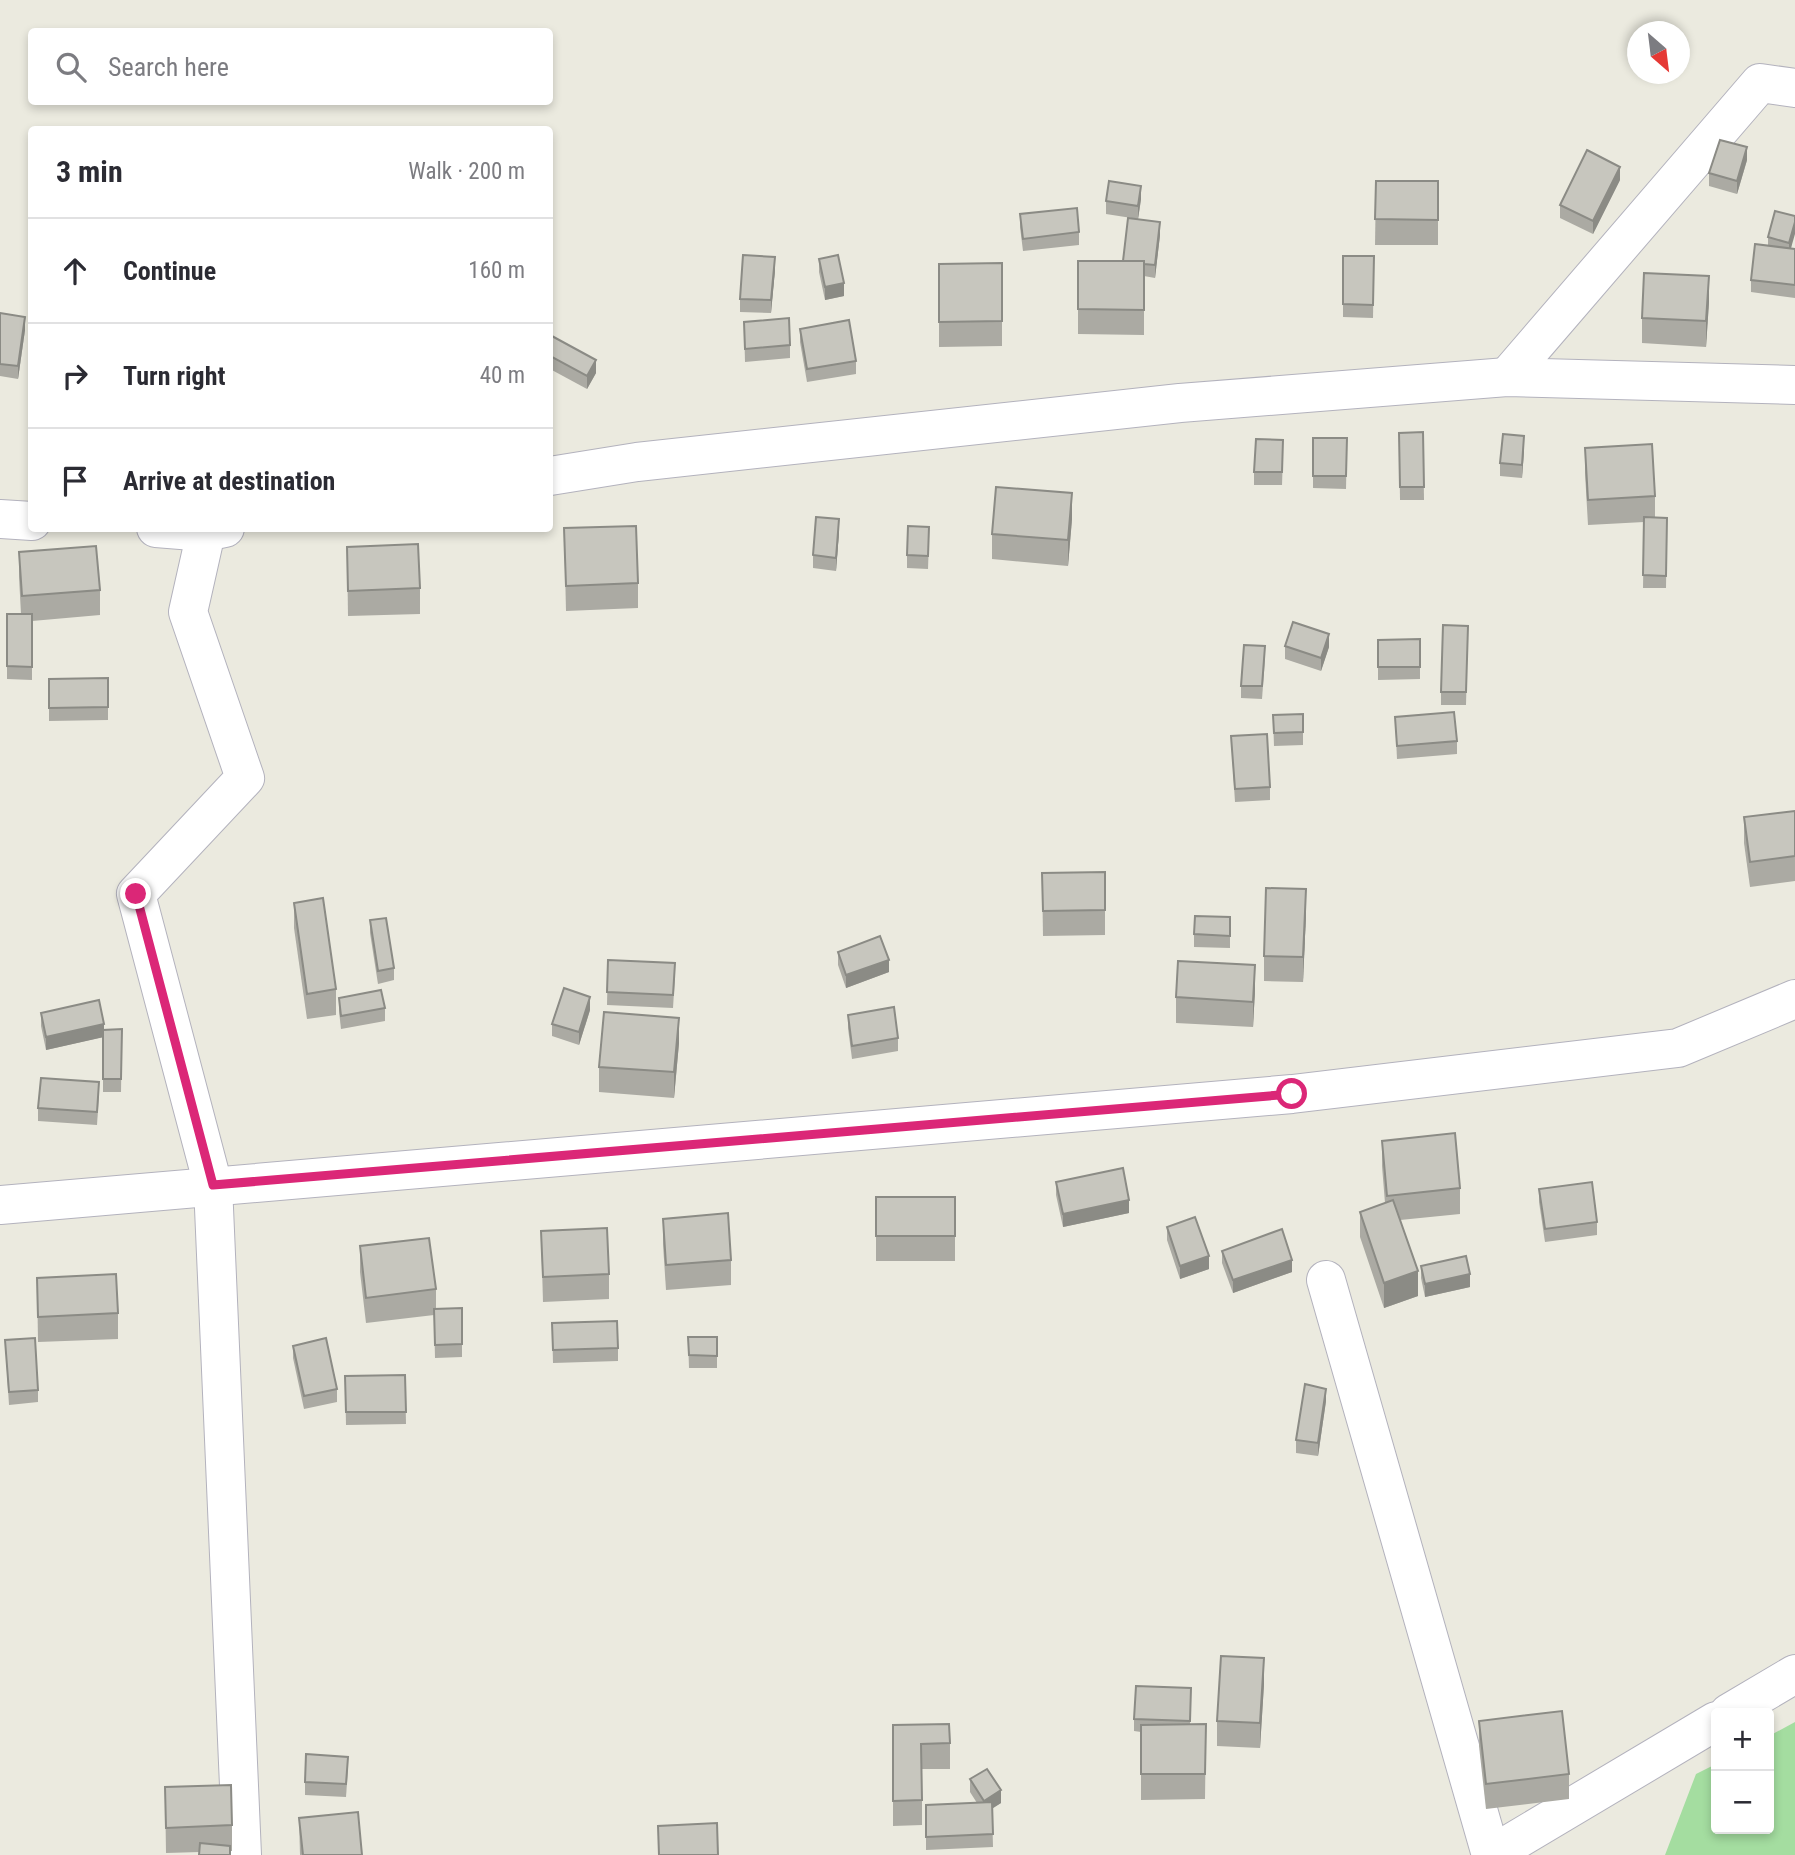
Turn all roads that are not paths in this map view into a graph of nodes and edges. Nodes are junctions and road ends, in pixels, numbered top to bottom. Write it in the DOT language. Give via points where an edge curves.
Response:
graph roads {
  1 [pos="1795,88"];
  2 [pos="1507,377"];
  3 [pos="1795,385"];
  4 [pos="553,476"];
  5 [pos="0,519"];
  6 [pos="28,521"];
  7 [pos="214,532"];
  8 [pos="1795,999"];
  9 [pos="213,1185"];
  10 [pos="0,1205"];
  11 [pos="1326,1280"];
  12 [pos="1795,1674"];
  13 [pos="1737,1708"];
  14 [pos="1711,1724"];
  15 [pos="242,1855"];
  16 [pos="1491,1855"];
  1 -- 2 [label="street" via="1760,83"];
  2 -- 3 [label="street"];
  2 -- 4 [label="street" via="1181,403 637,462"];
  5 -- 6 [label="street"];
  7 -- 9 [label="street" via="188,612 245,778 136,894"];
  8 -- 9 [label="street" via="1678,1048 1292,1094"];
  9 -- 10 [label="street"];
  9 -- 15 [label="street"];
  11 -- 16 [label="street"];
  12 -- 13 [label="street"];
  14 -- 16 [label="street"];
}
